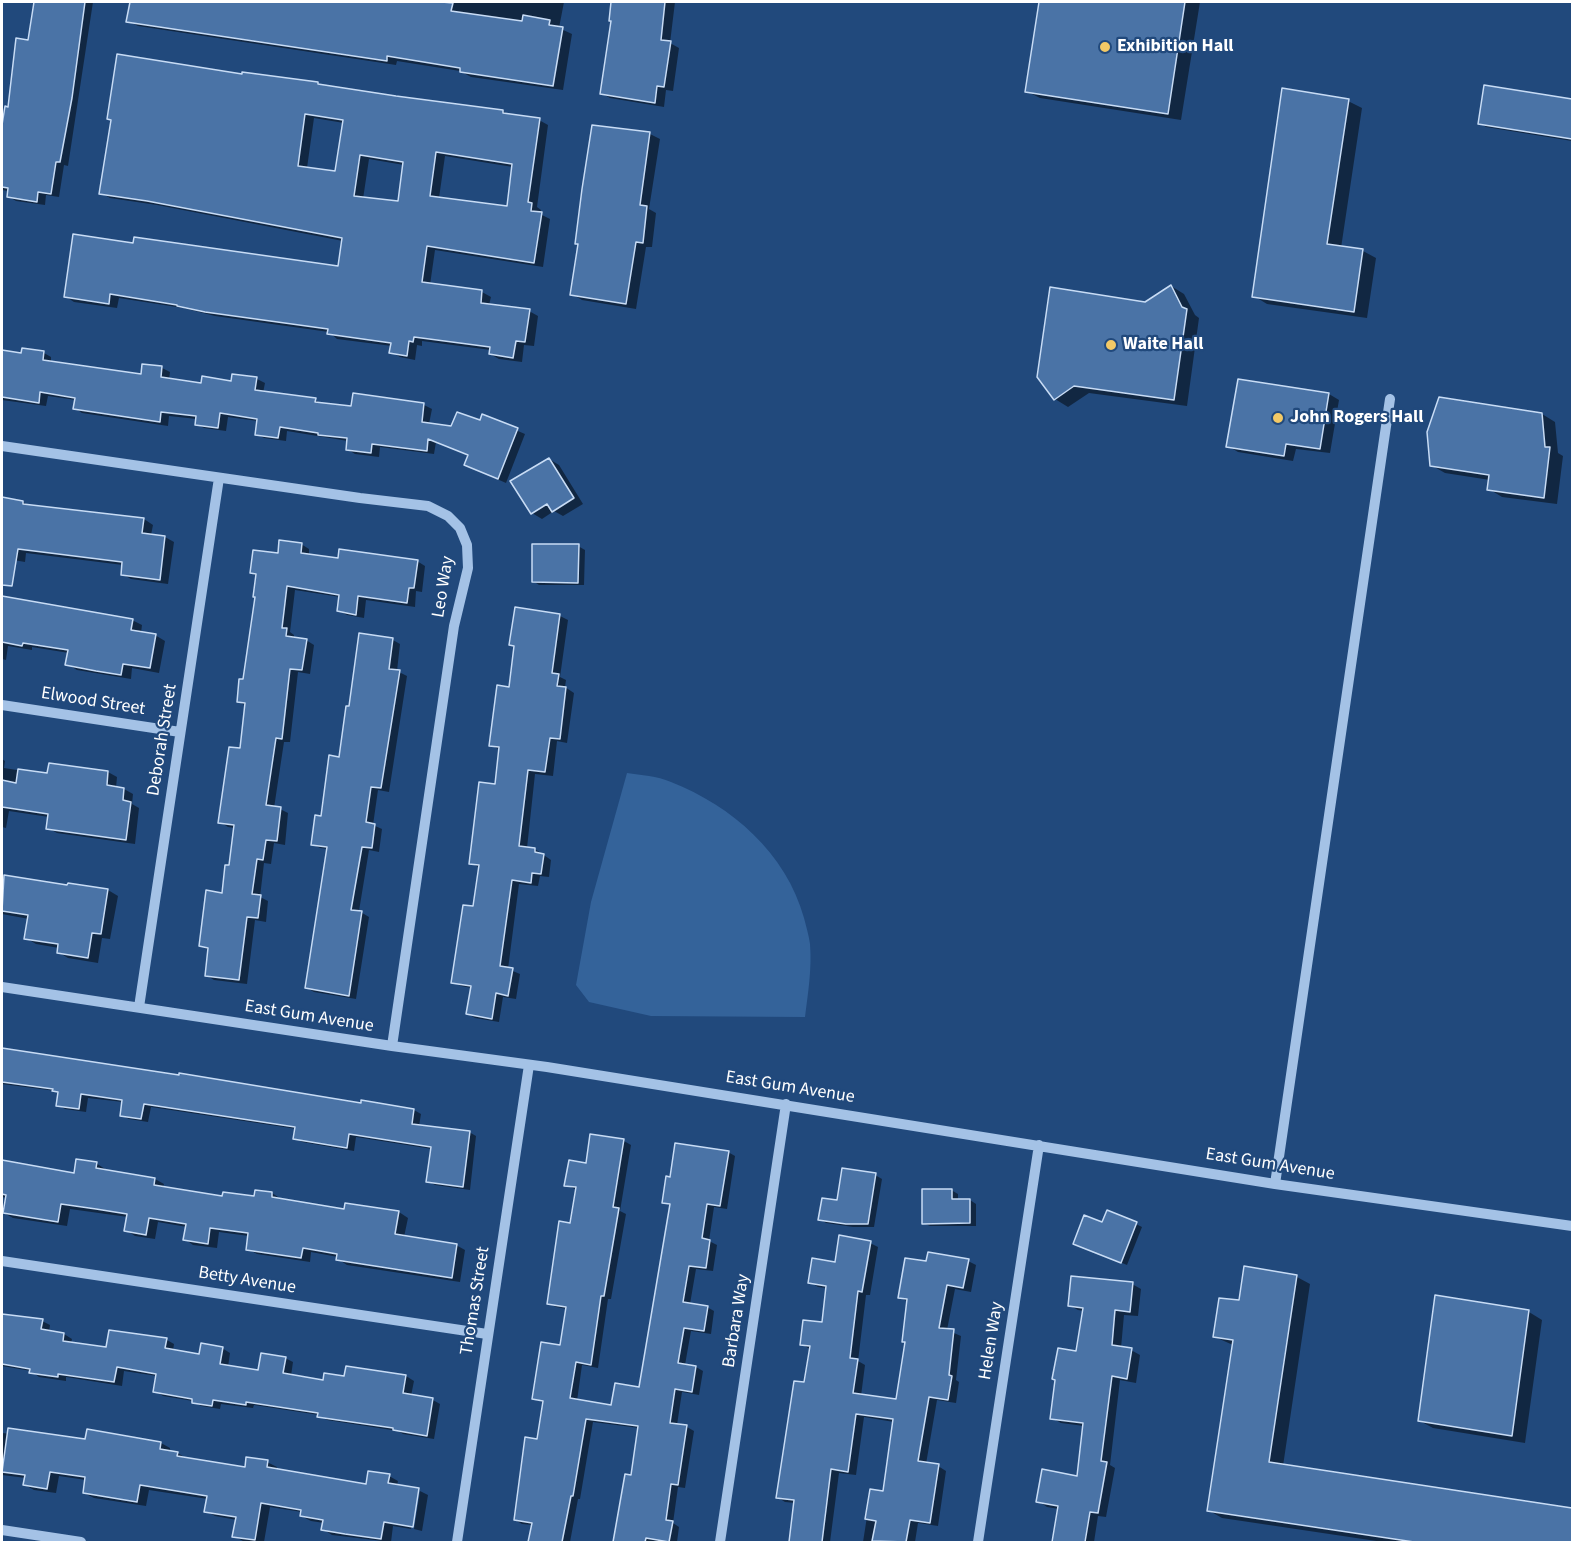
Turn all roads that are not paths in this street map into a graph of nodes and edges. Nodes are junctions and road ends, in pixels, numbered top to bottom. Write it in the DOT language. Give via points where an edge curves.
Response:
graph roads {
  1 [pos="1390,399"];
  2 [pos="2,446"];
  3 [pos="219,478"];
  4 [pos="2,705"];
  5 [pos="180,732"];
  6 [pos="2,987"];
  7 [pos="139,1007"];
  8 [pos="392,1047"];
  9 [pos="529,1065"];
  10 [pos="786,1104"];
  11 [pos="1039,1145"];
  12 [pos="1275,1184"];
  13 [pos="1572,1226"];
  14 [pos="2,1261"];
  15 [pos="487,1334"];
  16 [pos="2,1530"];
  17 [pos="81,1542"];
  18 [pos="457,1542"];
  19 [pos="720,1542"];
  20 [pos="978,1542"];
  1 -- 12 [label="street"];
  2 -- 3 [label="street, Leo Way"];
  3 -- 5 [label="street, Deborah Street"];
  3 -- 8 [label="street, Leo Way" via="428,506 448,516 460,528 466,545 468,568 454,626"];
  4 -- 5 [label="street, Elwood Street"];
  5 -- 7 [label="street, Deborah Street"];
  6 -- 7 [label="street, East Gum Avenue"];
  7 -- 8 [label="street, East Gum Avenue"];
  8 -- 9 [label="street, East Gum Avenue"];
  9 -- 10 [label="street, East Gum Avenue"];
  9 -- 15 [label="street, Thomas Street"];
  10 -- 11 [label="street, East Gum Avenue"];
  10 -- 19 [label="street, Barbara Way"];
  11 -- 12 [label="street, East Gum Avenue"];
  11 -- 20 [label="street, Helen Way"];
  12 -- 13 [label="street, East Gum Avenue"];
  14 -- 15 [label="street, Betty Avenue"];
  15 -- 18 [label="street, Thomas Street"];
  16 -- 17 [label="street"];
}
